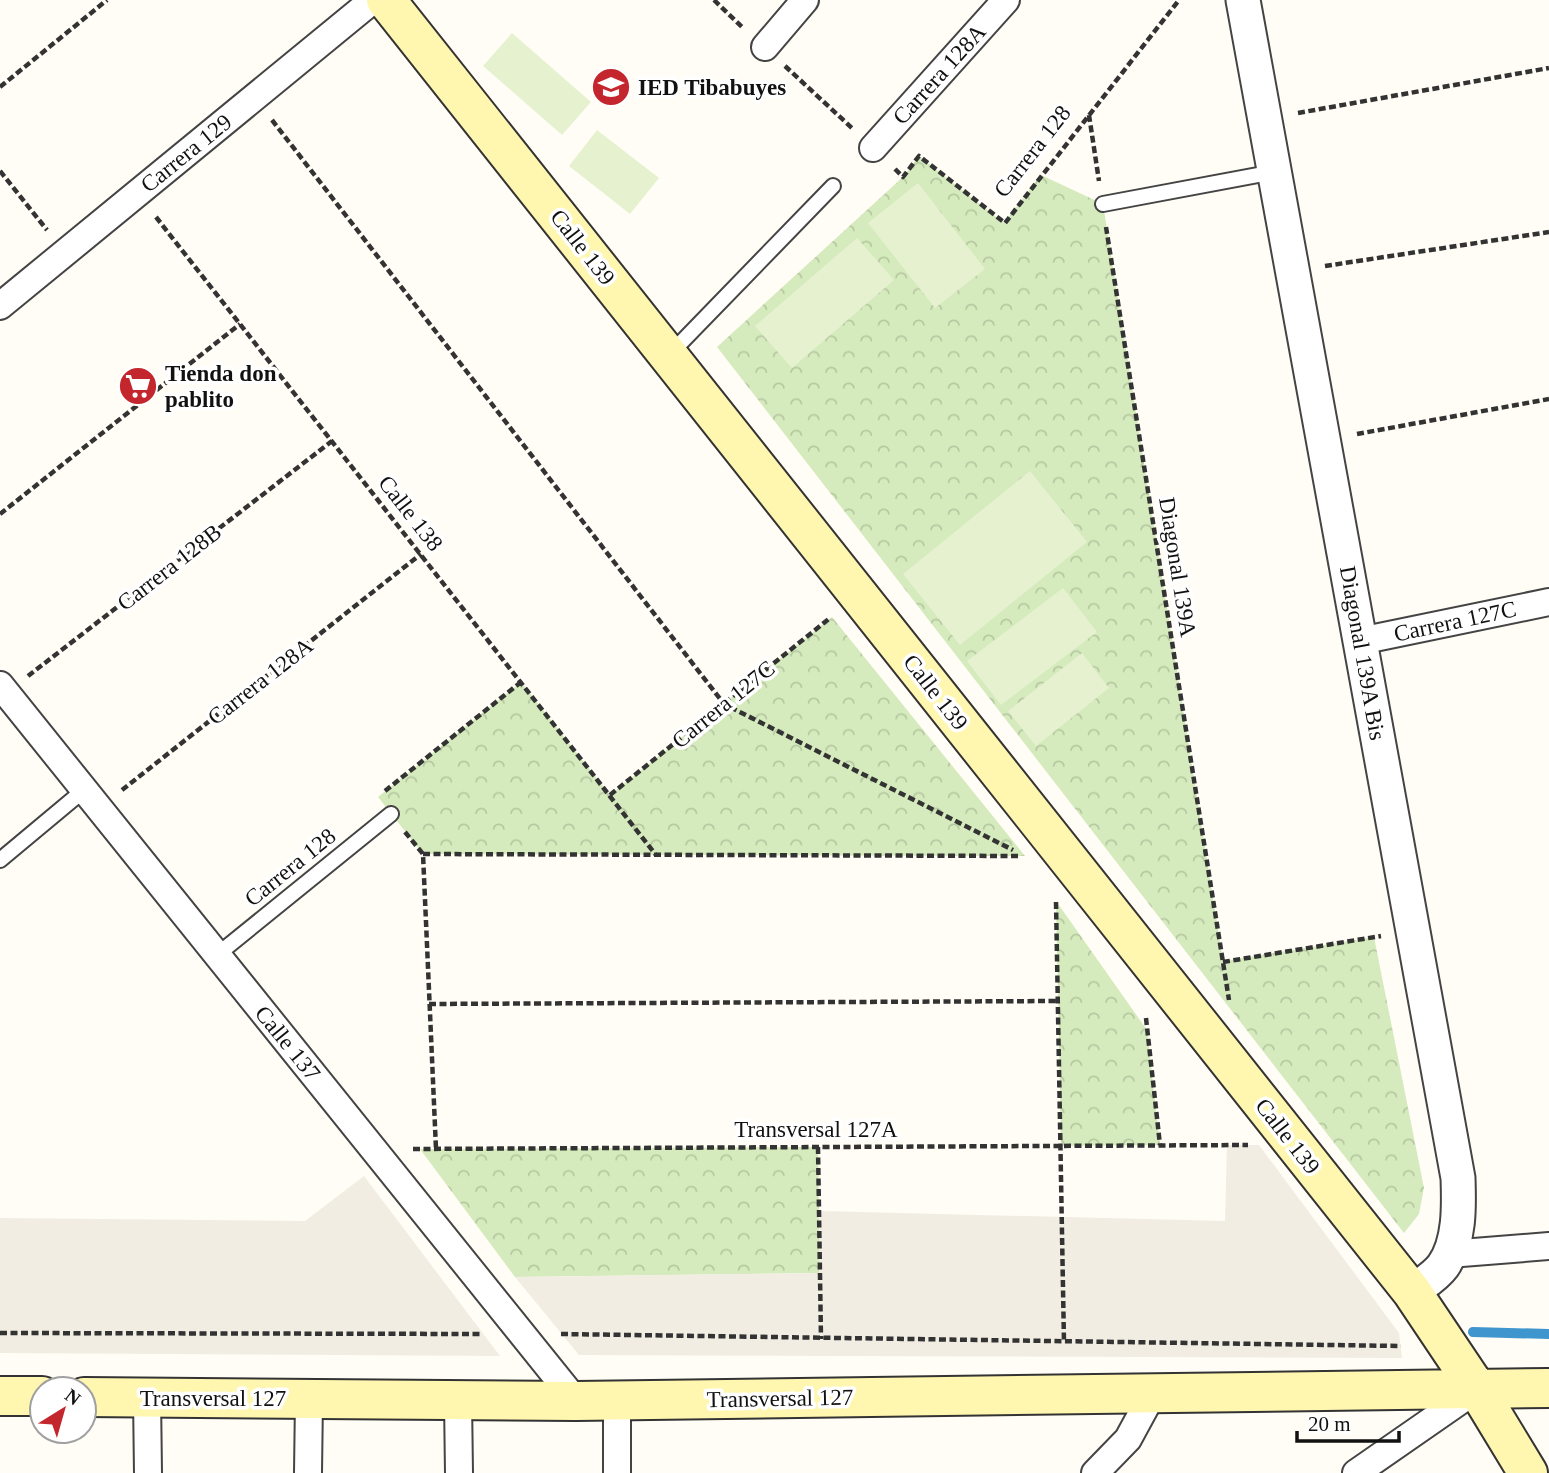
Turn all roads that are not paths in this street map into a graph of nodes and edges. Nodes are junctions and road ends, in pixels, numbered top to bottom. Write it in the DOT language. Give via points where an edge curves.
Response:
graph roads {
  1 [pos="373,0"];
  2 [pos="386,0"];
  3 [pos="805,0"];
  4 [pos="1006,0"];
  5 [pos="1243,0"];
  6 [pos="765,47"];
  7 [pos="873,148"];
  8 [pos="1274,172"];
  9 [pos="833,186"];
  10 [pos="1103,204"];
  11 [pos="0,306"];
  12 [pos="669,355"];
  13 [pos="1549,602"];
  14 [pos="1360,641"];
  15 [pos="3,689"];
  16 [pos="92,799"];
  17 [pos="391,814"];
  18 [pos="0,860"];
  19 [pos="217,955"];
  20 [pos="1549,1246"];
  21 [pos="1449,1254"];
  22 [pos="1412,1292"];
  23 [pos="1549,1388"];
  24 [pos="1477,1389"];
  25 [pos="1153,1393"];
  26 [pos="0,1396"];
  27 [pos="28,1396"];
  28 [pos="98,1397"];
  29 [pos="148,1397"];
  30 [pos="309,1399"];
  31 [pos="458,1400"];
  32 [pos="617,1400"];
  33 [pos="576,1401"];
  34 [pos="148,1473"];
  35 [pos="308,1473"];
  36 [pos="459,1473"];
  37 [pos="617,1473"];
  38 [pos="1095,1473"];
  39 [pos="1356,1473"];
  40 [pos="1528,1473"];
  1 -- 11 [label="street, Carrera 129"];
  2 -- 12 [label="main road, Calle 139"];
  3 -- 6 [label="street"];
  4 -- 7 [label="street, Carrera 128A"];
  5 -- 8 [label="street, Diagonal 139A Bis"];
  8 -- 10 [label="lane"];
  8 -- 14 [label="street, Diagonal 139A Bis"];
  9 -- 12 [label="lane"];
  12 -- 22 [label="main road, Calle 139"];
  13 -- 14 [label="street, Carrera 127C"];
  14 -- 21 [label="street, Diagonal 139A Bis" via="1458,1178 1458,1214"];
  15 -- 16 [label="street, Calle 137"];
  16 -- 18 [label="lane"];
  16 -- 19 [label="street, Calle 137"];
  17 -- 19 [label="lane, Carrera 128"];
  19 -- 33 [label="street, Calle 137"];
  20 -- 21 [label="street"];
  21 -- 22 [label="street, Diagonal 139A Bis" via="1442,1267"];
  22 -- 24 [label="main road, Calle 139"];
  23 -- 24 [label="main road, Transversal 127"];
  24 -- 25 [label="main road, Transversal 127"];
  24 -- 39 [label="street"];
  24 -- 40 [label="main road, Calle 139"];
  25 -- 32 [label="main road, Transversal 127"];
  25 -- 38 [label="street" via="1128,1439"];
  26 -- 27 [label="main road"];
  28 -- 29 [label="main road, Transversal 127"];
  29 -- 30 [label="main road, Transversal 127"];
  29 -- 34 [label="street"];
  30 -- 31 [label="main road, Transversal 127"];
  30 -- 35 [label="street"];
  31 -- 33 [label="main road, Transversal 127"];
  31 -- 36 [label="street"];
  32 -- 33 [label="main road, Transversal 127"];
  32 -- 37 [label="street"];
}
